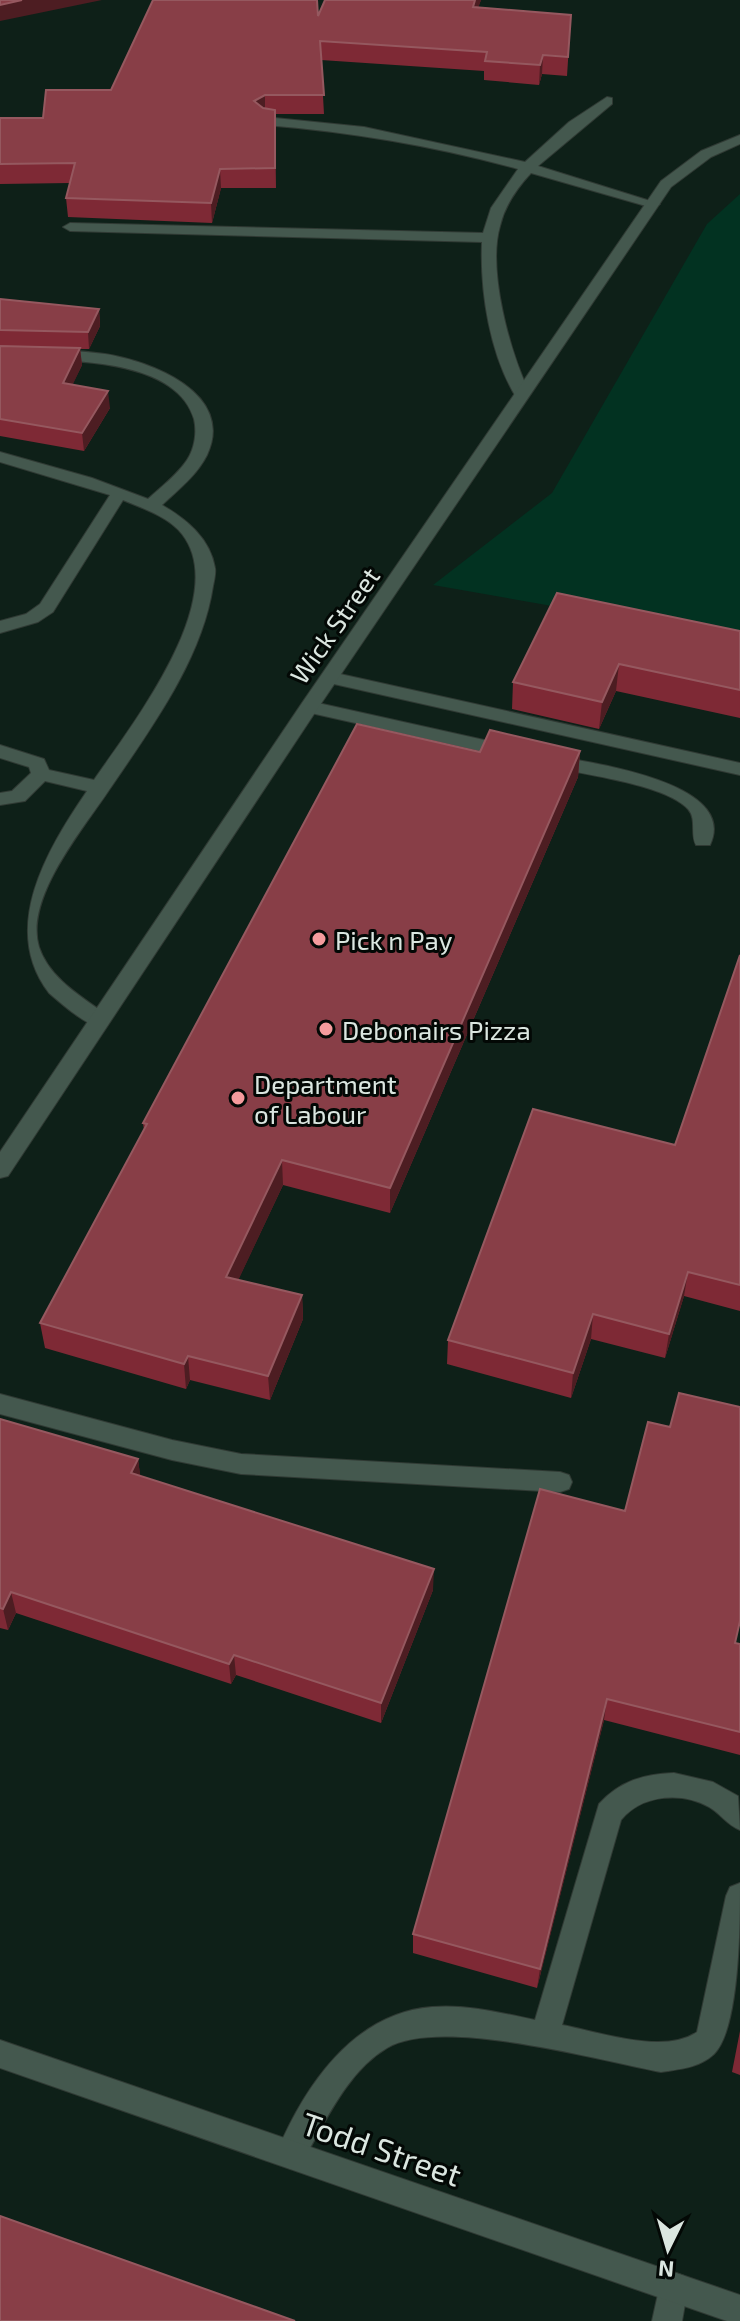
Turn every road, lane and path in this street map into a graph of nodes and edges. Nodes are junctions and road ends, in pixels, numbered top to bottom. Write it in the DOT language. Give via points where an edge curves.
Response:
graph roads {
  1 [pos="607,101"];
  2 [pos="265,121"];
  3 [pos="740,139"];
  4 [pos="531,166"];
  5 [pos="653,204"];
  6 [pos="70,227"];
  7 [pos="490,238"];
  8 [pos="0,355"];
  9 [pos="522,394"];
  10 [pos="0,457"];
  11 [pos="119,494"];
  12 [pos="150,507"];
  13 [pos="0,627"];
  14 [pos="331,678"];
  15 [pos="309,707"];
  16 [pos="0,751"];
  17 [pos="740,769"];
  18 [pos="41,774"];
  19 [pos="101,788"];
  20 [pos="0,799"];
  21 [pos="703,840"];
  22 [pos="100,1020"];
  23 [pos="0,1170"];
  24 [pos="0,1404"];
  25 [pos="560,1482"];
  26 [pos="740,1817"];
  27 [pos="740,1896"];
  28 [pos="544,2036"];
  29 [pos="0,2054"];
  30 [pos="291,2154"];
  31 [pos="673,2287"];
  32 [pos="740,2310"];
  33 [pos="667,2321"];
  1 -- 4 [label="street"];
  2 -- 4 [label="street" via="395,134"];
  3 -- 5 [label="street, Wick Street" via="706,154 666,184"];
  4 -- 5 [label="street"];
  4 -- 7 [label="street" via="500,205"];
  5 -- 9 [label="street, Wick Street"];
  6 -- 7 [label="street"];
  7 -- 9 [label="street" via="500,335"];
  8 -- 12 [label="street" via="102,359 148,370 184,391 204,422 200,454"];
  9 -- 14 [label="street, Wick Street"];
  10 -- 11 [label="street"];
  11 -- 12 [label="street"];
  11 -- 13 [label="street" via="47,608"];
  12 -- 19 [label="street" via="176,521 200,545 206,575 202,603 169,680"];
  14 -- 15 [label="street, Wick Street"];
  14 -- 17 [label="street"];
  15 -- 21 [label="street" via="650,784 692,802 701,814"];
  15 -- 22 [label="street, Wick Street"];
  16 -- 18 [label="street" via="37,763"];
  18 -- 19 [label="street"];
  18 -- 20 [label="street" via="18,796"];
  19 -- 22 [label="street" via="50,865 31,903 26,930 33,957 50,984"];
  22 -- 23 [label="street, Wick Street"];
  24 -- 25 [label="street" via="241,1464"];
  26 -- 28 [label="street" via="716,1795 695,1790 645,1789 616,1801"];
  27 -- 28 [label="street" via="707,2042 693,2052 661,2058"];
  28 -- 30 [label="street" via="438,2019 376,2036 346,2062"];
  29 -- 30 [label="street, Todd Street"];
  30 -- 31 [label="street, Todd Street"];
  31 -- 32 [label="street, Todd Street"];
  31 -- 33 [label="street"];
}
